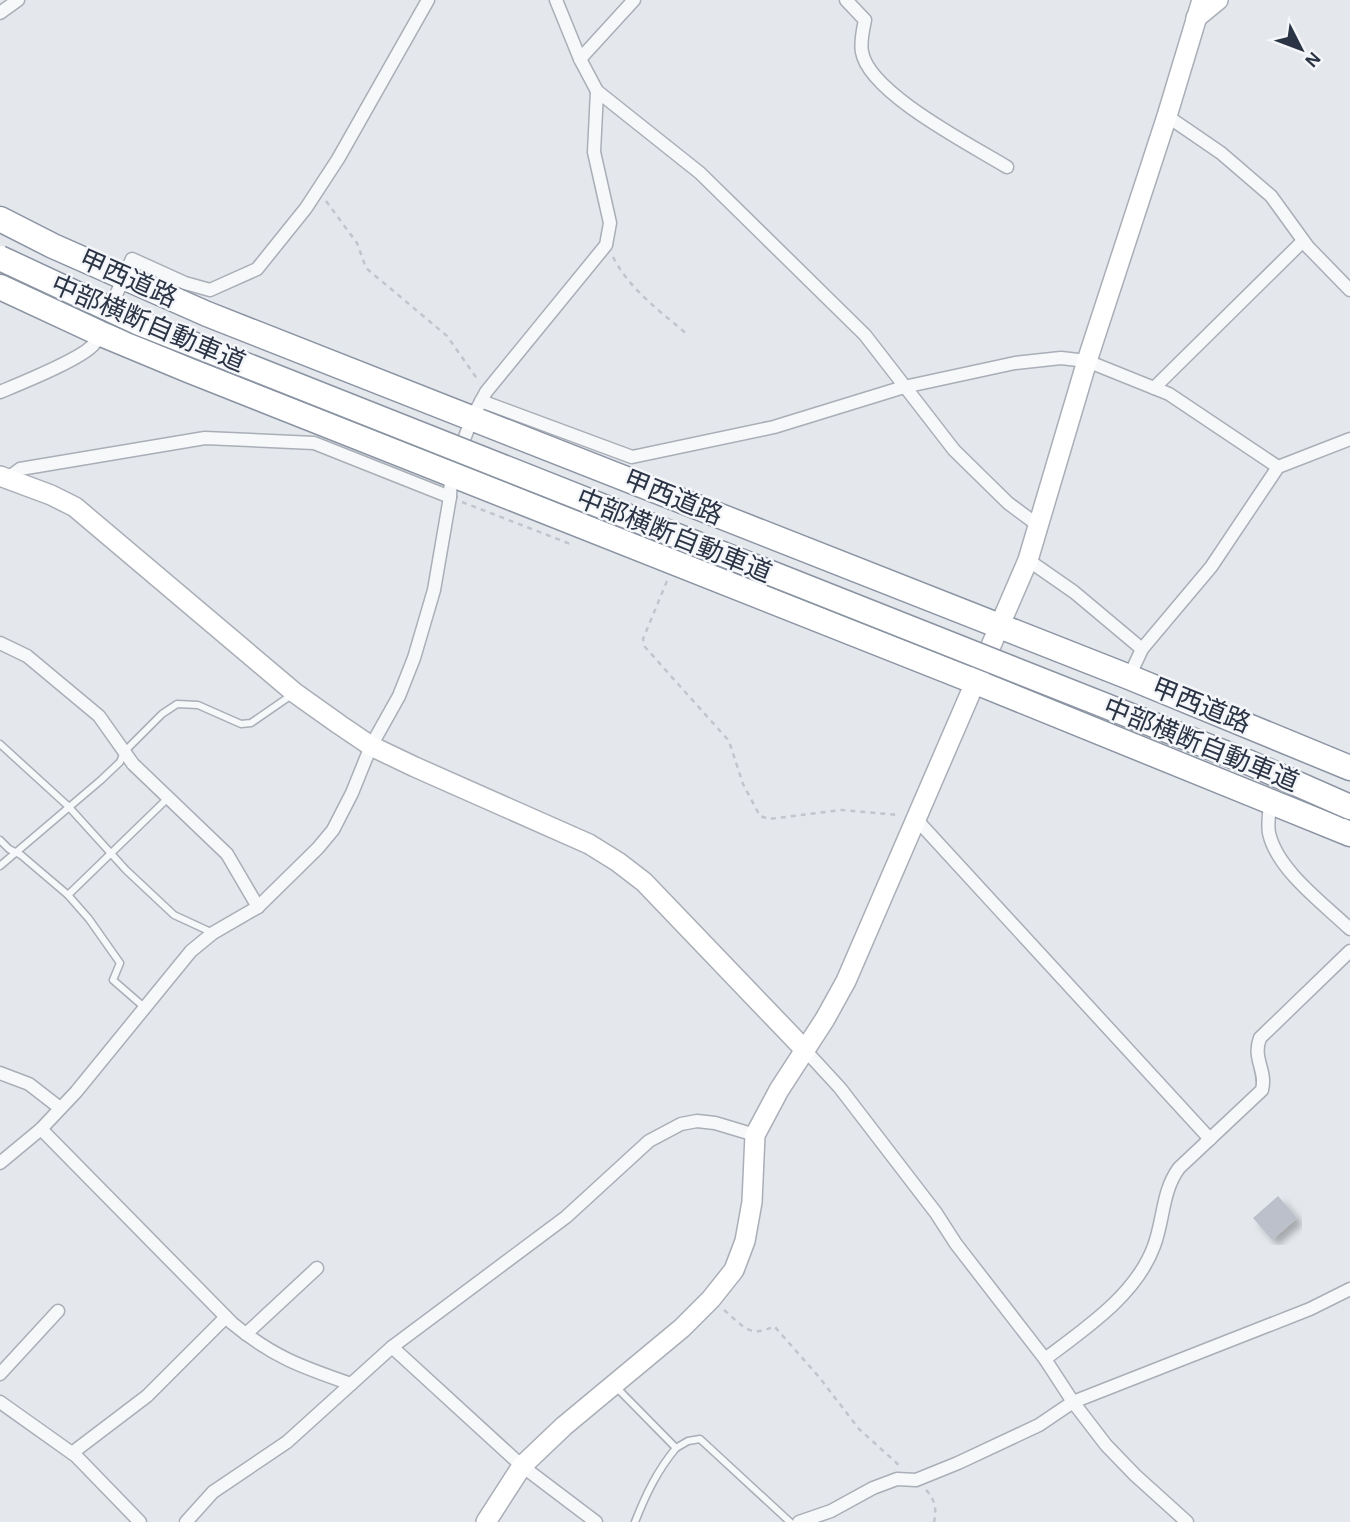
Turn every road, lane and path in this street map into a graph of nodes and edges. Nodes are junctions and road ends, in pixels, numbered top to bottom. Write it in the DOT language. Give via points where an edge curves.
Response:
graph roads {
  1 [pos="18,0"];
  2 [pos="428,0"];
  3 [pos="556,0"];
  4 [pos="634,0"];
  5 [pos="846,0"];
  6 [pos="1219,0"];
  7 [pos="1199,9"];
  8 [pos="0,13"];
  9 [pos="580,59"];
  10 [pos="597,91"];
  11 [pos="1167,116"];
  12 [pos="1007,167"];
  13 [pos="317,191"];
  14 [pos="0,219"];
  15 [pos="1303,241"];
  16 [pos="606,245"];
  17 [pos="0,258"];
  18 [pos="0,270"];
  19 [pos="124,277"];
  20 [pos="0,288"];
  21 [pos="1350,290"];
  22 [pos="99,333"];
  23 [pos="688,335"];
  24 [pos="1087,362"];
  25 [pos="904,387"];
  26 [pos="1154,388"];
  27 [pos="0,392"];
  28 [pos="479,404"];
  29 [pos="1350,439"];
  30 [pos="1278,467"];
  31 [pos="4,477"];
  32 [pos="450,485"];
  33 [pos="1039,526"];
  34 [pos="578,547"];
  35 [pos="1028,560"];
  36 [pos="656,576"];
  37 [pos="999,627"];
  38 [pos="2,648"];
  39 [pos="1142,649"];
  40 [pos="1129,677"];
  41 [pos="976,682"];
  42 [pos="295,693"];
  43 [pos="0,744"];
  44 [pos="371,746"];
  45 [pos="124,752"];
  46 [pos="1350,768"];
  47 [pos="168,797"];
  48 [pos="1270,800"];
  49 [pos="68,806"];
  50 [pos="1350,807"];
  51 [pos="1350,818"];
  52 [pos="916,819"];
  53 [pos="1350,834"];
  54 [pos="0,840"];
  55 [pos="16,853"];
  56 [pos="110,853"];
  57 [pos="0,866"];
  58 [pos="68,895"];
  59 [pos="258,907"];
  60 [pos="1350,929"];
  61 [pos="213,933"];
  62 [pos="1350,951"];
  63 [pos="144,1007"];
  64 [pos="805,1050"];
  65 [pos="0,1073"];
  66 [pos="60,1108"];
  67 [pos="41,1129"];
  68 [pos="755,1135"];
  69 [pos="1210,1139"];
  70 [pos="0,1163"];
  71 [pos="317,1268"];
  72 [pos="1350,1289"];
  73 [pos="711,1299"];
  74 [pos="58,1311"];
  75 [pos="226,1317"];
  76 [pos="246,1334"];
  77 [pos="391,1347"];
  78 [pos="1045,1359"];
  79 [pos="0,1374"];
  80 [pos="351,1384"];
  81 [pos="613,1385"];
  82 [pos="0,1402"];
  83 [pos="1073,1402"];
  84 [pos="676,1448"];
  85 [pos="72,1453"];
  86 [pos="522,1466"];
  87 [pos="916,1480"];
  88 [pos="140,1522"];
  89 [pos="186,1522"];
  90 [pos="486,1522"];
  91 [pos="596,1522"];
  92 [pos="635,1522"];
  93 [pos="790,1522"];
  94 [pos="799,1522"];
  95 [pos="934,1522"];
  96 [pos="1187,1522"];
  1 -- 8 [label="street"];
  2 -- 13 [label="street"];
  3 -- 9 [label="street"];
  4 -- 9 [label="street"];
  5 -- 12 [label="street" via="865,20 862,53 883,87"];
  6 -- 7 [label="street"];
  7 -- 11 [label="street"];
  9 -- 10 [label="street"];
  10 -- 16 [label="street" via="594,152 610,223"];
  10 -- 25 [label="street" via="700,173 865,335"];
  11 -- 15 [label="street" via="1221,153 1271,196"];
  11 -- 24 [label="street"];
  13 -- 19 [label="street" via="257,269 210,290 185,284 132,259"];
  13 -- 28 [label="path" via="357,243 366,268 447,336"];
  14 -- 19 [label="highway, 甲西道路"];
  15 -- 21 [label="street"];
  15 -- 26 [label="street"];
  16 -- 23 [label="path" via="636,291"];
  16 -- 28 [label="street"];
  17 -- 50 [label="highway, 中部横断自動車道, bridge" via="137,322 1250,763"];
  18 -- 51 [label="highway, 中部横断自動車道" via="130,330 1245,772"];
  19 -- 22 [label="street"];
  19 -- 28 [label="highway, 甲西道路" via="206,314"];
  20 -- 22 [label="highway"];
  22 -- 27 [label="street" via="93,345 79,355"];
  22 -- 32 [label="highway"];
  24 -- 25 [label="street" via="1061,358 1014,363"];
  24 -- 26 [label="street"];
  24 -- 33 [label="street"];
  25 -- 28 [label="street" via="774,427 632,457"];
  25 -- 33 [label="street" via="954,450 1008,503"];
  26 -- 30 [label="street"];
  28 -- 32 [label="street"];
  28 -- 37 [label="highway, 甲西道路"];
  29 -- 30 [label="street"];
  30 -- 39 [label="street" via="1210,566"];
  31 -- 32 [label="street" via="20,469 205,438 314,443"];
  31 -- 42 [label="street" via="75,507"];
  32 -- 34 [label="path"];
  32 -- 41 [label="highway"];
  32 -- 44 [label="street" via="434,590 415,658"];
  33 -- 35 [label="street"];
  35 -- 37 [label="street"];
  35 -- 39 [label="street"];
  36 -- 52 [label="path" via="668,581 643,639 645,647 729,741 760,816 769,819 841,810"];
  37 -- 40 [label="highway, 甲西道路"];
  37 -- 41 [label="street"];
  38 -- 45 [label="street" via="27,656 99,716"];
  39 -- 40 [label="street"];
  40 -- 46 [label="highway, 甲西道路"];
  41 -- 48 [label="highway"];
  41 -- 52 [label="street"];
  42 -- 44 [label="street"];
  42 -- 45 [label="lane" via="251,723 241,724 198,705 177,704"];
  43 -- 49 [label="lane"];
  44 -- 59 [label="street" via="333,830"];
  44 -- 64 [label="street" via="589,844 618,862 644,883"];
  45 -- 47 [label="street"];
  45 -- 49 [label="lane" via="120,762"];
  47 -- 56 [label="lane"];
  47 -- 59 [label="street" via="227,854"];
  48 -- 53 [label="highway"];
  48 -- 60 [label="street" via="1268,830 1274,848 1287,867"];
  49 -- 55 [label="lane"];
  49 -- 56 [label="lane"];
  52 -- 64 [label="street" via="846,981"];
  52 -- 69 [label="street"];
  54 -- 55 [label="lane"];
  55 -- 57 [label="lane"];
  55 -- 58 [label="lane"];
  56 -- 58 [label="lane"];
  56 -- 61 [label="lane" via="174,915"];
  58 -- 63 [label="lane" via="120,963 113,980"];
  59 -- 61 [label="street"];
  61 -- 63 [label="street" via="191,951"];
  62 -- 69 [label="street" via="1260,1038 1256,1049 1265,1080 1262,1090"];
  63 -- 66 [label="street"];
  64 -- 68 [label="street"];
  64 -- 78 [label="street" via="840,1088"];
  65 -- 66 [label="street" via="29,1084"];
  66 -- 67 [label="street"];
  67 -- 70 [label="street"];
  67 -- 75 [label="street"];
  68 -- 73 [label="street" via="745,1241 734,1270"];
  68 -- 77 [label="street" via="697,1121 664,1131 566,1217"];
  69 -- 78 [label="street" via="1170,1180 1153,1248 1138,1275 1100,1317"];
  71 -- 76 [label="street"];
  72 -- 83 [label="street"];
  73 -- 81 [label="street"];
  73 -- 87 [label="path" via="748,1331 761,1333 774,1326 859,1429"];
  74 -- 79 [label="street"];
  75 -- 76 [label="street"];
  75 -- 85 [label="street" via="147,1396"];
  76 -- 80 [label="street" via="290,1363"];
  77 -- 80 [label="street"];
  77 -- 86 [label="street"];
  78 -- 83 [label="street"];
  80 -- 89 [label="street" via="287,1441 213,1492"];
  81 -- 84 [label="lane"];
  81 -- 86 [label="street"];
  82 -- 85 [label="street"];
  83 -- 87 [label="street" via="1039,1425"];
  83 -- 96 [label="street" via="1121,1460"];
  84 -- 92 [label="lane" via="648,1489"];
  84 -- 93 [label="lane" via="700,1439"];
  85 -- 88 [label="street"];
  86 -- 90 [label="street"];
  86 -- 91 [label="street"];
  87 -- 94 [label="street" via="897,1479"];
  87 -- 95 [label="path" via="932,1496 937,1512"];
}
